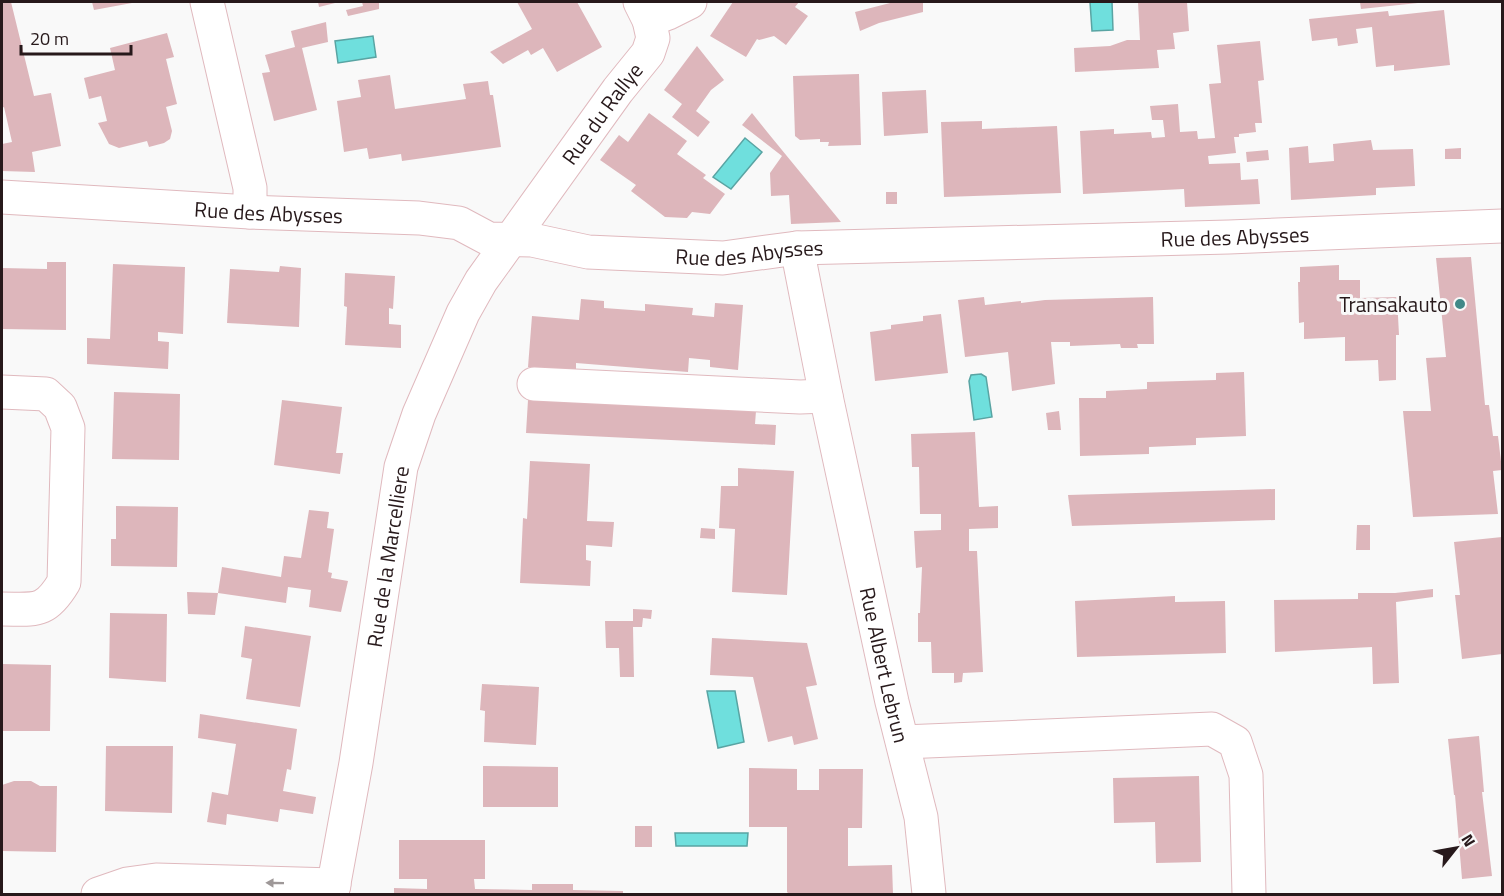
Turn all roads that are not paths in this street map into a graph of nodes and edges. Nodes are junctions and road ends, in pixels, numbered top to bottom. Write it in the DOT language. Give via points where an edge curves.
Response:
graph roads {
  1 [pos="207,2"];
  2 [pos="690,2"];
  3 [pos="645,11"];
  4 [pos="2,197"];
  5 [pos="250,212"];
  6 [pos="1503,226"];
  7 [pos="509,240"];
  8 [pos="796,248"];
  9 [pos="534,384"];
  10 [pos="2,392"];
  11 [pos="826,396"];
  12 [pos="2,609"];
  13 [pos="903,742"];
  14 [pos="333,890"];
  15 [pos="98,894"];
  16 [pos="929,894"];
  17 [pos="1249,894"];
  1 -- 5 [label="street" via="250,188"];
  2 -- 3 [label="street, Rue du Rallye" via="668,13"];
  3 -- 7 [label="street, Rue du Rallye" via="653,38 648,53"];
  4 -- 5 [label="street, Rue des Abysses"];
  5 -- 7 [label="street, Rue des Abysses" via="419,218 459,223 489,238"];
  6 -- 8 [label="street, Rue des Abysses"];
  7 -- 8 [label="street, Rue des Abysses" via="532,240 588,252 723,258"];
  7 -- 14 [label="street, Rue de la Marcelliere" via="464,313 419,414 401,467"];
  8 -- 11 [label="street, Rue Albert Lebrun"];
  9 -- 11 [label="street"];
  10 -- 12 [label="street" via="46,394 60,407 68,428 64,582 54,599 38,609"];
  11 -- 13 [label="street, Rue Albert Lebrun"];
  13 -- 16 [label="street" via="921,817"];
  13 -- 17 [label="street, Rue Albert Lebrun" via="1212,729 1235,741 1246,775"];
  14 -- 15 [label="street, one-way" via="156,880"];
}
